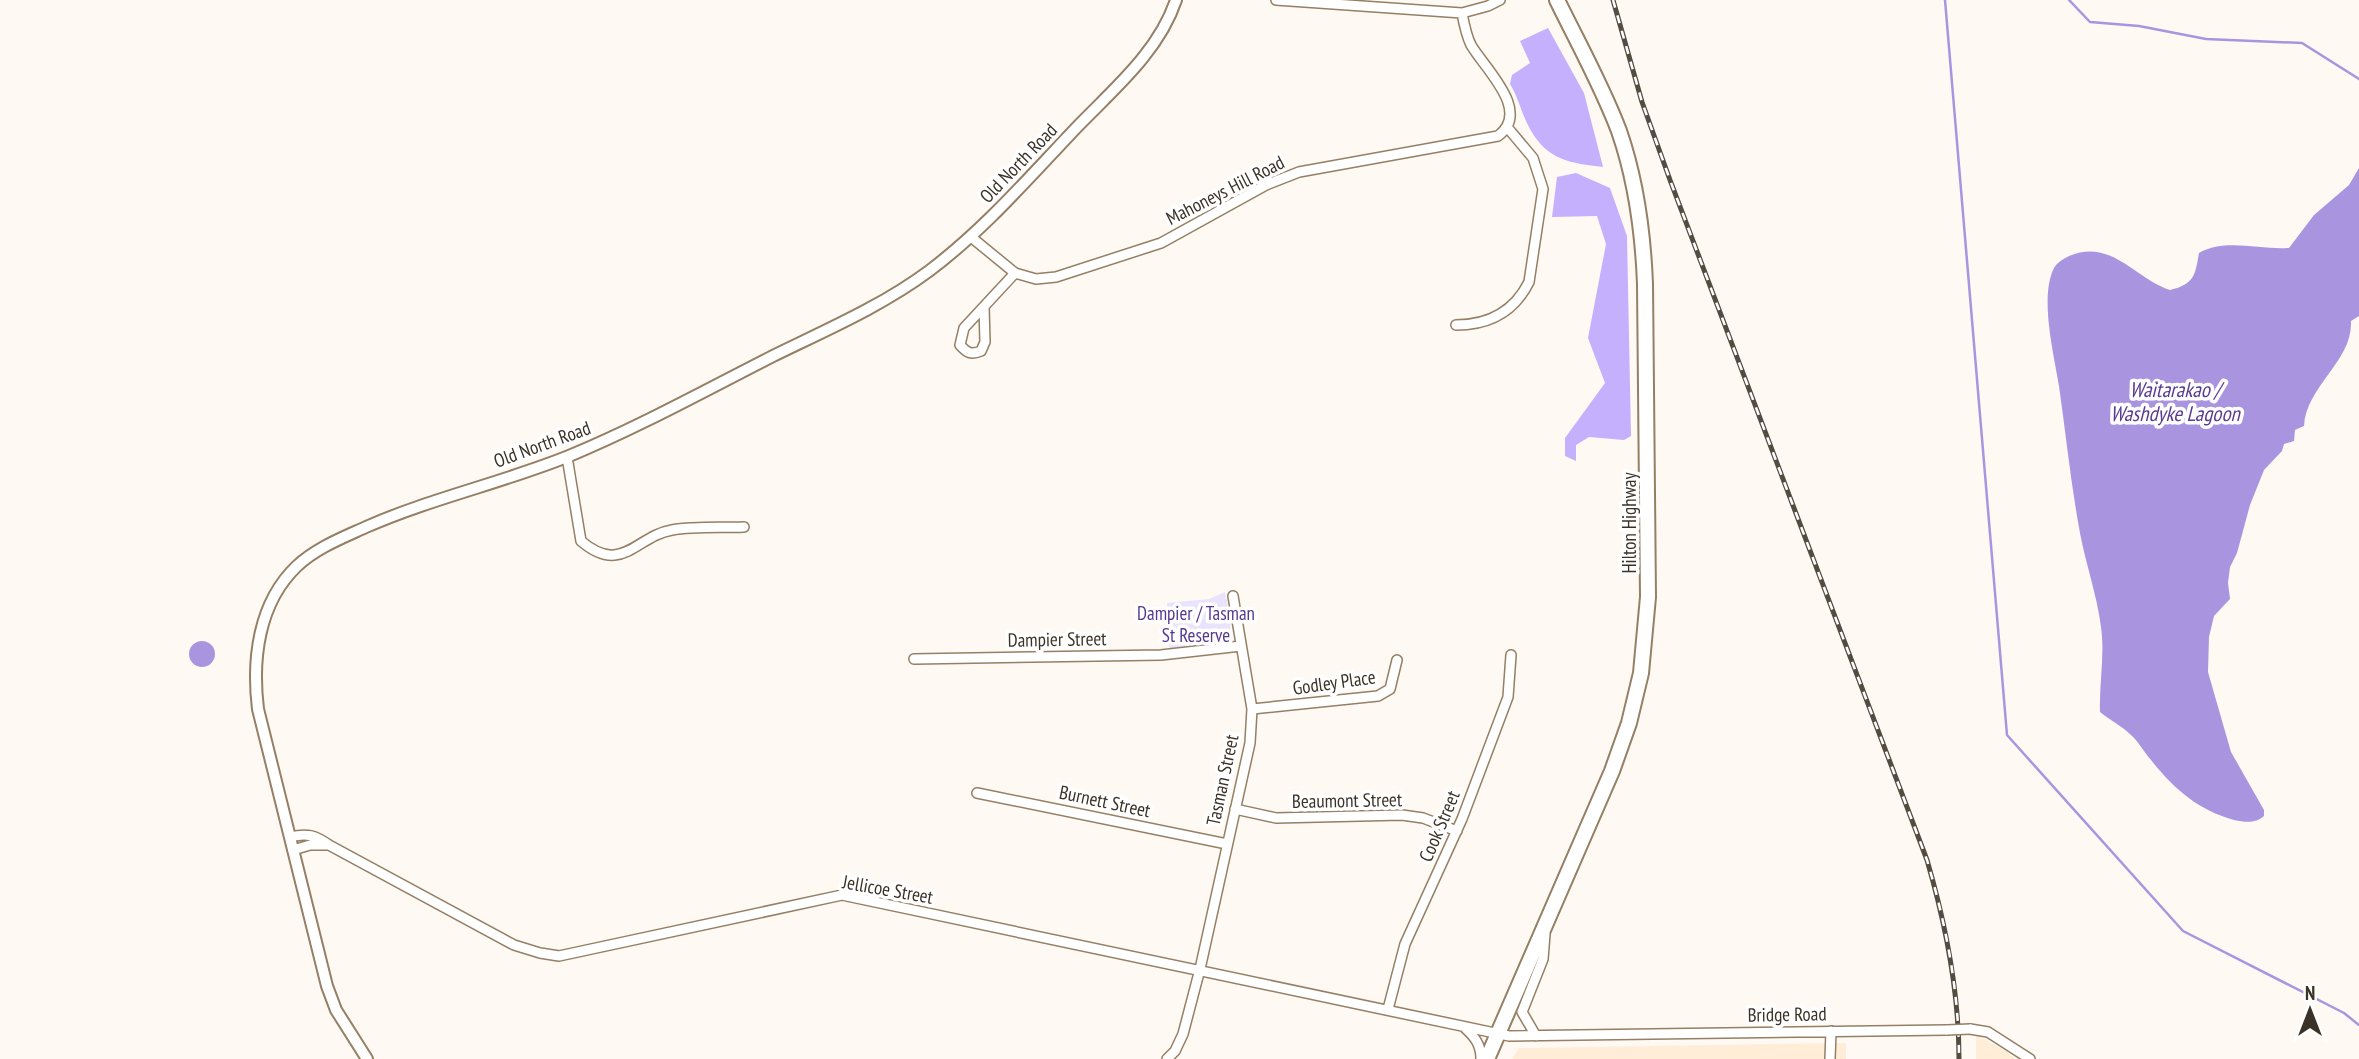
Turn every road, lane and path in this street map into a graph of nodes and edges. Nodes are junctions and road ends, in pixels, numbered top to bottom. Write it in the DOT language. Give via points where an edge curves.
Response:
graph roads {
  1 [pos="1175,0"];
  2 [pos="1276,0"];
  3 [pos="1500,0"];
  4 [pos="1557,0"];
  5 [pos="1462,13"];
  6 [pos="1507,127"];
  7 [pos="971,237"];
  8 [pos="1015,273"];
  9 [pos="984,307"];
  10 [pos="1455,325"];
  11 [pos="566,457"];
  12 [pos="744,527"];
  13 [pos="1233,596"];
  14 [pos="1241,646"];
  15 [pos="1511,655"];
  16 [pos="914,659"];
  17 [pos="1397,660"];
  18 [pos="1252,709"];
  19 [pos="977,793"];
  20 [pos="1235,809"];
  21 [pos="1457,831"];
  22 [pos="290,837"];
  23 [pos="1227,844"];
  24 [pos="329,845"];
  25 [pos="293,850"];
  26 [pos="1546,926"];
  27 [pos="1200,969"];
  28 [pos="1388,1009"];
  29 [pos="1463,1026"];
  30 [pos="1831,1031"];
  31 [pos="1499,1034"];
  32 [pos="1536,1036"];
  33 [pos="366,1059"];
  34 [pos="1167,1059"];
  35 [pos="1481,1059"];
  36 [pos="1487,1059"];
  37 [pos="1830,1059"];
  38 [pos="2030,1059"];
  1 -- 7 [label="street, Old North Road" via="1158,37 1139,62"];
  2 -- 5 [label="street"];
  3 -- 5 [label="street"];
  4 -- 26 [label="highway, Hilton Highway" via="1619,131 1638,207 1645,284 1648,597 1641,673 1629,723"];
  5 -- 6 [label="street" via="1468,39 1508,103"];
  6 -- 8 [label="street, Mahoneys Hill Road" via="1490,139 1281,177 1161,243 1045,279"];
  6 -- 10 [label="street" via="1534,158 1543,189 1529,282 1511,308 1495,318"];
  7 -- 8 [label="street"];
  7 -- 11 [label="street, Old North Road" via="898,293"];
  8 -- 9 [label="street"];
  9 -- 9 [label="street" via="985,342 981,351 966,352 960,345 964,328"];
  11 -- 12 [label="street" via="581,541 605,555 622,554 670,530"];
  11 -- 22 [label="street, Old North Road" via="408,509 328,544 296,567 280,588 257,643 255,679 258,709"];
  13 -- 14 [label="street, Tasman Street"];
  14 -- 16 [label="street, Dampier Street" via="1168,655"];
  14 -- 18 [label="street, Tasman Street"];
  15 -- 21 [label="street, Cook Street" via="1508,697"];
  17 -- 18 [label="street, Godley Place" via="1390,689 1378,696"];
  18 -- 20 [label="street, Tasman Street" via="1248,755"];
  19 -- 23 [label="street, Burnett Street"];
  20 -- 21 [label="street, Beaumont Street" via="1276,818 1402,815"];
  20 -- 23 [label="street, Tasman Street"];
  21 -- 28 [label="street, Cook Street" via="1405,944"];
  22 -- 24 [label="street, Jellicoe Street" via="311,834"];
  22 -- 25 [label="street, Old North Road"];
  23 -- 27 [label="street, Tasman Street"];
  24 -- 25 [label="street"];
  24 -- 27 [label="street, Jellicoe Street" via="514,945 559,956 842,895"];
  25 -- 33 [label="street, Old North Road" via="327,986"];
  26 -- 31 [label="highway, Hilton Highway"];
  26 -- 32 [label="street" via="1543,959 1522,1012"];
  27 -- 28 [label="street, Jellicoe Street"];
  27 -- 34 [label="street, Tasman Street" via="1183,1034"];
  28 -- 29 [label="street, Jellicoe Street"];
  29 -- 31 [label="street, Jellicoe Street"];
  29 -- 35 [label="street" via="1478,1042"];
  30 -- 32 [label="street, Bridge Road"];
  30 -- 37 [label="street"];
  30 -- 38 [label="street, Bridge Road, bridge" via="1970,1029 1988,1032"];
  31 -- 32 [label="street, Bridge Road"];
  31 -- 36 [label="highway, Hilton Highway"];
}
